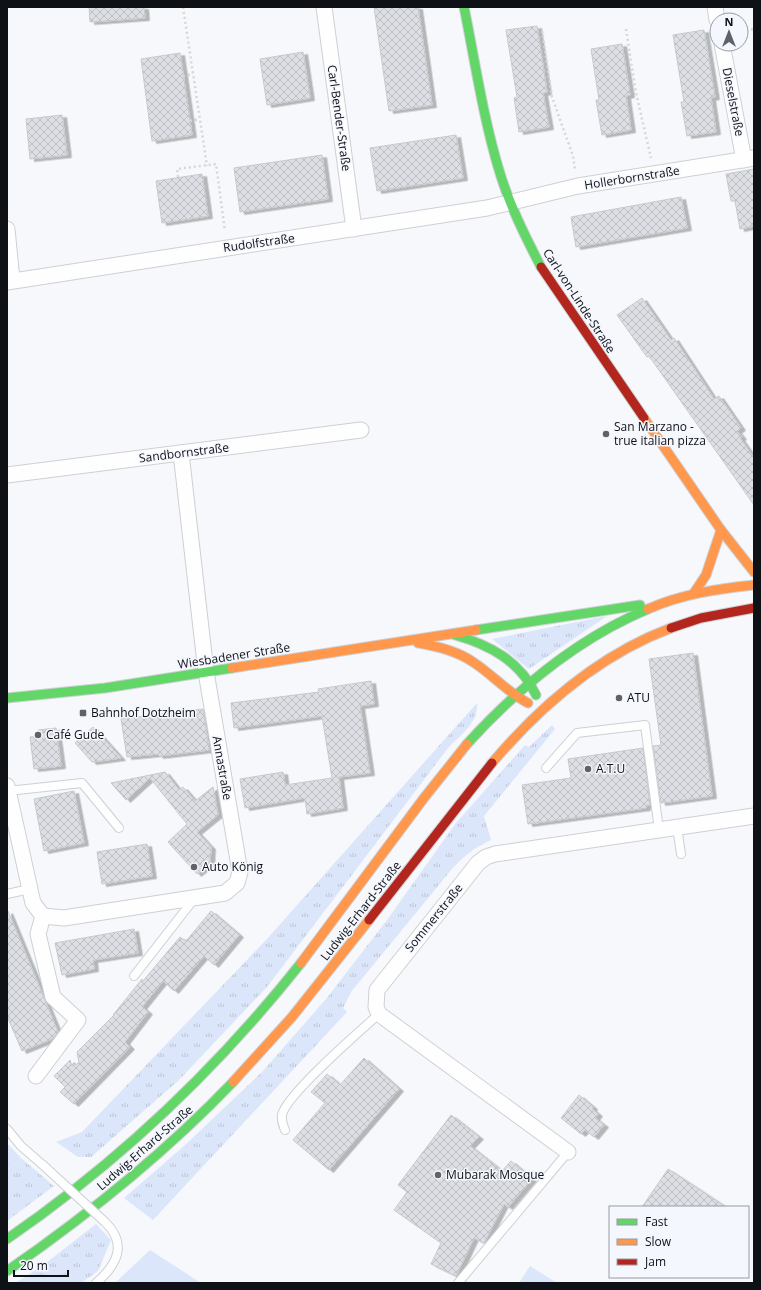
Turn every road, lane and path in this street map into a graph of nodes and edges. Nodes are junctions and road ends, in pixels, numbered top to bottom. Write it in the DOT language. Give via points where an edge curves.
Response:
graph roads {
  1 [pos="183,7"];
  2 [pos="324,7"];
  3 [pos="464,7"];
  4 [pos="626,29"];
  5 [pos="542,31"];
  6 [pos="724,52"];
  7 [pos="193,74"];
  8 [pos="183,76"];
  9 [pos="199,119"];
  10 [pos="190,121"];
  11 [pos="749,159"];
  12 [pos="206,166"];
  13 [pos="655,174"];
  14 [pos="178,177"];
  15 [pos="578,186"];
  16 [pos="511,204"];
  17 [pos="7,229"];
  18 [pos="354,230"];
  19 [pos="228,248"];
  20 [pos="10,281"];
  21 [pos="361,430"];
  22 [pos="181,453"];
  23 [pos="7,476"];
  24 [pos="721,530"];
  25 [pos="754,572"];
  26 [pos="754,585"];
  27 [pos="694,593"];
  28 [pos="663,602"];
  29 [pos="754,608"];
  30 [pos="450,634"];
  31 [pos="407,641"];
  32 [pos="206,672"];
  33 [pos="531,682"];
  34 [pos="64,694"];
  35 [pos="514,697"];
  36 [pos="7,698"];
  37 [pos="26,706"];
  38 [pos="542,709"];
  39 [pos="546,768"];
  40 [pos="8,789"];
  41 [pos="754,816"];
  42 [pos="677,827"];
  43 [pos="119,828"];
  44 [pos="659,830"];
  45 [pos="681,854"];
  46 [pos="30,889"];
  47 [pos="7,894"];
  48 [pos="194,898"];
  49 [pos="42,916"];
  50 [pos="134,976"];
  51 [pos="379,1014"];
  52 [pos="36,1076"];
  53 [pos="7,1129"];
  54 [pos="285,1130"];
  55 [pos="568,1152"];
  56 [pos="7,1239"];
  57 [pos="7,1271"];
  58 [pos="96,1283"];
  59 [pos="458,1283"];
  1 -- 7 [label="path"];
  2 -- 18 [label="street, Carl-Bender-Straße"];
  3 -- 16 [label="main road, Carl-von-Linde-Straße" via="490,138"];
  4 -- 13 [label="path" via="636,93"];
  5 -- 15 [label="path" via="552,97 573,156"];
  6 -- 11 [label="street, Dieselstraße"];
  7 -- 8 [label="path"];
  7 -- 9 [label="path"];
  9 -- 10 [label="path"];
  9 -- 12 [label="path"];
  11 -- 13 [label="street, Hollerbornstraße"];
  12 -- 14 [label="path" via="177,169"];
  12 -- 19 [label="path" via="216,164"];
  13 -- 15 [label="street, Hollerbornstraße"];
  15 -- 16 [label="street, Hollerbornstraße"];
  16 -- 18 [label="street, Rudolfstraße"];
  16 -- 24 [label="main road, Carl-von-Linde-Straße" via="549,281"];
  17 -- 20 [label="street"];
  18 -- 19 [label="street, Rudolfstraße"];
  19 -- 20 [label="street, Rudolfstraße"];
  21 -- 22 [label="street, Sandbornstraße"];
  22 -- 23 [label="street, Sandbornstraße"];
  22 -- 32 [label="street, Annastraße"];
  24 -- 25 [label="main road, Carl-von-Linde-Straße"];
  24 -- 27 [label="main road" via="712,562"];
  26 -- 27 [label="main road, Ludwig-Erhard-Straße"];
  27 -- 28 [label="main road, Ludwig-Erhard-Straße"];
  28 -- 30 [label="main road"];
  28 -- 33 [label="main road, Ludwig-Erhard-Straße" via="614,625 562,658"];
  29 -- 38 [label="main road, Ludwig-Erhard-Straße" via="685,623 646,639 609,659"];
  30 -- 31 [label="main road, Wiesbadener Straße"];
  30 -- 33 [label="main road, Wiesbadener Straße" via="474,640 496,650"];
  31 -- 32 [label="main road, Wiesbadener Straße"];
  31 -- 35 [label="main road, Wiesbadener Straße" via="432,645 455,653 472,662"];
  32 -- 34 [label="main road, Wiesbadener Straße"];
  32 -- 48 [label="street, Annastraße" via="240,872 237,883 225,893"];
  33 -- 35 [label="main road, Ludwig-Erhard-Straße"];
  33 -- 38 [label="main road, Wiesbadener Straße"];
  34 -- 36 [label="main road, Wiesbadener Straße"];
  34 -- 37 [label="main road, Wiesbadener Straße"];
  35 -- 38 [label="main road, Wiesbadener Straße"];
  35 -- 56 [label="main road, Ludwig-Erhard-Straße" via="465,746 269,1004 218,1061 111,1160 62,1200"];
  38 -- 57 [label="main road, Ludwig-Erhard-Straße" via="489,766 288,1023 235,1081 132,1177 82,1218"];
  39 -- 44 [label="lane" via="577,733 645,725"];
  40 -- 43 [label="lane" via="82,783"];
  40 -- 46 [label="street"];
  41 -- 42 [label="street, Sommerstraße"];
  42 -- 44 [label="street, Sommerstraße"];
  42 -- 45 [label="lane"];
  44 -- 51 [label="street, Sommerstraße" via="486,857 478,863 381,984 375,998"];
  46 -- 47 [label="lane"];
  46 -- 49 [label="street" via="33,903"];
  48 -- 49 [label="street, Annastraße" via="64,918"];
  48 -- 50 [label="lane"];
  49 -- 52 [label="street" via="38,934 53,997 78,1020"];
  51 -- 54 [label="lane" via="307,1081 284,1110 282,1122"];
  51 -- 55 [label="street"];
  53 -- 58 [label="lane, bridge" via="21,1146 113,1230 117,1238 116,1257"];
  55 -- 59 [label="lane"];
}
